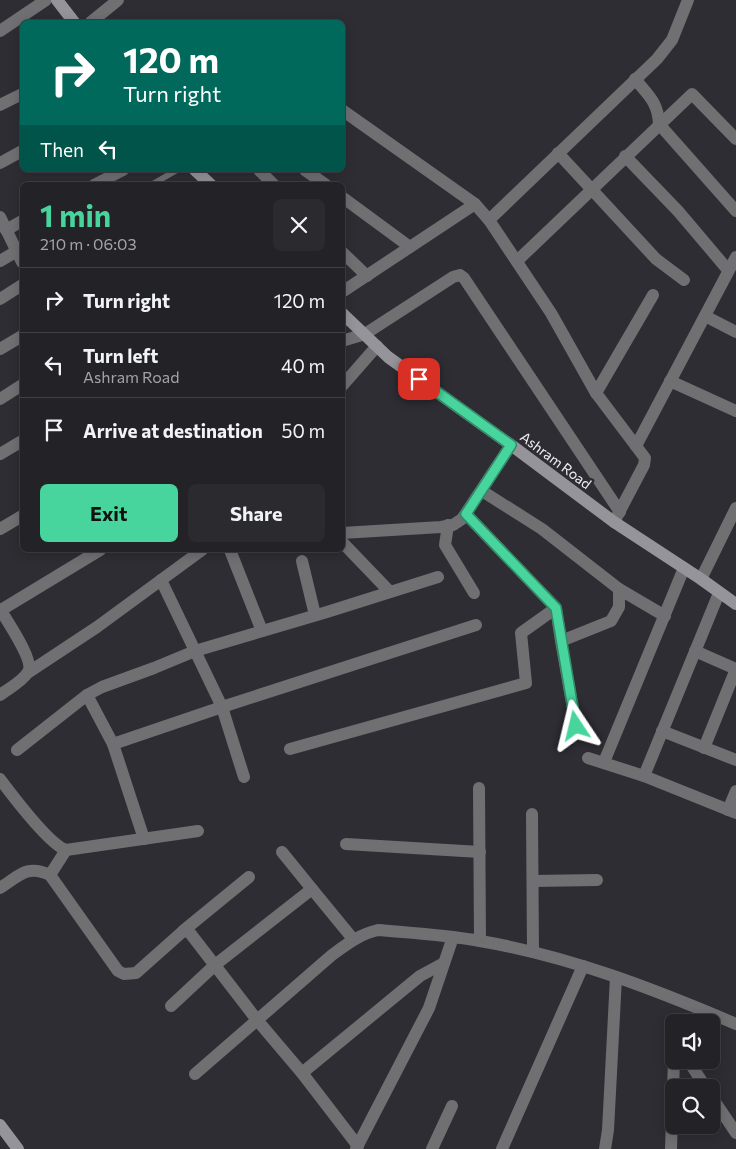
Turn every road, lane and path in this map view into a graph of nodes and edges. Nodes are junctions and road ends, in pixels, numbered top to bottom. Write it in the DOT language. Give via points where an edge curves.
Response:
graph roads {
  1 [pos="46,0"];
  2 [pos="57,0"];
  3 [pos="118,0"];
  4 [pos="688,0"];
  5 [pos="72,20"];
  6 [pos="93,20"];
  7 [pos="0,31"];
  8 [pos="635,79"];
  9 [pos="20,95"];
  10 [pos="0,105"];
  11 [pos="345,112"];
  12 [pos="660,124"];
  13 [pos="736,140"];
  14 [pos="20,152"];
  15 [pos="558,153"];
  16 [pos="625,156"];
  17 [pos="0,163"];
  18 [pos="119,172"];
  19 [pos="174,172"];
  20 [pos="197,172"];
  21 [pos="261,172"];
  22 [pos="308,172"];
  23 [pos="100,182"];
  24 [pos="156,182"];
  25 [pos="208,182"];
  26 [pos="271,182"];
  27 [pos="322,182"];
  28 [pos="592,191"];
  29 [pos="345,199"];
  30 [pos="475,204"];
  31 [pos="736,211"];
  32 [pos="0,217"];
  33 [pos="489,220"];
  34 [pos="20,222"];
  35 [pos="6,230"];
  36 [pos="410,247"];
  37 [pos="345,255"];
  38 [pos="20,257"];
  39 [pos="736,257"];
  40 [pos="0,261"];
  41 [pos="517,262"];
  42 [pos="728,270"];
  43 [pos="367,276"];
  44 [pos="684,280"];
  45 [pos="20,286"];
  46 [pos="345,290"];
  47 [pos="653,295"];
  48 [pos="0,299"];
  49 [pos="345,316"];
  50 [pos="706,316"];
  51 [pos="736,332"];
  52 [pos="365,334"];
  53 [pos="20,337"];
  54 [pos="345,339"];
  55 [pos="377,346"];
  56 [pos="0,349"];
  57 [pos="670,381"];
  58 [pos="345,383"];
  59 [pos="20,386"];
  60 [pos="596,393"];
  61 [pos="0,399"];
  62 [pos="736,412"];
  63 [pos="20,442"];
  64 [pos="511,445"];
  65 [pos="636,446"];
  66 [pos="0,454"];
  67 [pos="482,491"];
  68 [pos="736,508"];
  69 [pos="466,514"];
  70 [pos="20,517"];
  71 [pos="617,517"];
  72 [pos="448,525"];
  73 [pos="0,529"];
  74 [pos="345,532"];
  75 [pos="345,545"];
  76 [pos="97,552"];
  77 [pos="199,552"];
  78 [pos="231,552"];
  79 [pos="302,561"];
  80 [pos="684,568"];
  81 [pos="438,577"];
  82 [pos="701,579"];
  83 [pos="161,580"];
  84 [pos="619,589"];
  85 [pos="390,592"];
  86 [pos="474,593"];
  87 [pos="719,593"];
  88 [pos="736,604"];
  89 [pos="556,608"];
  90 [pos="0,610"];
  91 [pos="316,615"];
  92 [pos="664,616"];
  93 [pos="476,625"];
  94 [pos="262,631"];
  95 [pos="561,642"];
  96 [pos="195,651"];
  97 [pos="695,651"];
  98 [pos="736,669"];
  99 [pos="28,672"];
  100 [pos="0,695"];
  101 [pos="87,695"];
  102 [pos="222,706"];
  103 [pos="576,726"];
  104 [pos="662,731"];
  105 [pos="113,744"];
  106 [pos="704,748"];
  107 [pos="290,749"];
  108 [pos="17,750"];
  109 [pos="588,758"];
  110 [pos="736,760"];
  111 [pos="604,762"];
  112 [pos="644,776"];
  113 [pos="244,778"];
  114 [pos="0,779"];
  115 [pos="479,788"];
  116 [pos="736,791"];
  117 [pos="732,811"];
  118 [pos="532,814"];
  119 [pos="198,831"];
  120 [pos="144,839"];
  121 [pos="346,844"];
  122 [pos="66,850"];
  123 [pos="282,852"];
  124 [pos="480,852"];
  125 [pos="50,875"];
  126 [pos="249,877"];
  127 [pos="533,880"];
  128 [pos="597,880"];
  129 [pos="0,888"];
  130 [pos="312,889"];
  131 [pos="183,931"];
  132 [pos="454,937"];
  133 [pos="353,939"];
  134 [pos="480,941"];
  135 [pos="533,952"];
  136 [pos="444,963"];
  137 [pos="215,965"];
  138 [pos="583,966"];
  139 [pos="616,977"];
  140 [pos="171,1006"];
  141 [pos="707,1012"];
  142 [pos="704,1014"];
  143 [pos="256,1020"];
  144 [pos="736,1024"];
  145 [pos="674,1069"];
  146 [pos="302,1073"];
  147 [pos="195,1074"];
  148 [pos="452,1106"];
  149 [pos="720,1110"];
  150 [pos="0,1125"];
  151 [pos="736,1134"];
  152 [pos="357,1147"];
  153 [pos="18,1149"];
  154 [pos="432,1149"];
  155 [pos="502,1149"];
  156 [pos="605,1149"];
  157 [pos="672,1149"];
  1 -- 7 [label="street"];
  2 -- 5 [label="street"];
  3 -- 6 [label="street"];
  4 -- 8 [label="street" via="669,45"];
  8 -- 12 [label="street" via="659,111"];
  8 -- 15 [label="street"];
  9 -- 10 [label="street"];
  11 -- 30 [label="street"];
  12 -- 13 [label="street" via="692,94"];
  12 -- 16 [label="street"];
  12 -- 31 [label="street"];
  14 -- 17 [label="street"];
  15 -- 28 [label="street"];
  15 -- 33 [label="street"];
  16 -- 28 [label="street"];
  16 -- 42 [label="street"];
  18 -- 23 [label="street"];
  19 -- 24 [label="lane"];
  20 -- 25 [label="street"];
  21 -- 26 [label="street"];
  22 -- 27 [label="street"];
  28 -- 41 [label="street"];
  28 -- 44 [label="street" via="656,260"];
  29 -- 36 [label="street"];
  30 -- 33 [label="street"];
  30 -- 36 [label="street"];
  32 -- 35 [label="street"];
  33 -- 41 [label="street"];
  34 -- 35 [label="street"];
  35 -- 38 [label="street"];
  36 -- 43 [label="street"];
  37 -- 43 [label="street"];
  38 -- 40 [label="street"];
  39 -- 42 [label="street"];
  41 -- 60 [label="street" via="551,313"];
  42 -- 50 [label="street"];
  43 -- 46 [label="street"];
  45 -- 48 [label="street"];
  47 -- 60 [label="street"];
  49 -- 52 [label="street, Ashram Road"];
  50 -- 51 [label="street"];
  50 -- 57 [label="street"];
  52 -- 54 [label="street"];
  52 -- 55 [label="street, Ashram Road"];
  52 -- 71 [label="street" via="460,275"];
  53 -- 56 [label="street"];
  55 -- 58 [label="street"];
  55 -- 64 [label="street, Ashram Road"];
  57 -- 62 [label="street"];
  57 -- 65 [label="street"];
  59 -- 61 [label="street"];
  60 -- 65 [label="street"];
  63 -- 66 [label="street"];
  64 -- 67 [label="street"];
  64 -- 71 [label="street, Ashram Road"];
  65 -- 71 [label="street" via="645,461"];
  67 -- 69 [label="street"];
  67 -- 84 [label="street" via="542,529"];
  68 -- 82 [label="street"];
  69 -- 72 [label="street" via="462,520"];
  69 -- 89 [label="street"];
  70 -- 73 [label="street"];
  71 -- 80 [label="street, Ashram Road"];
  72 -- 74 [label="street"];
  72 -- 86 [label="street" via="445,545"];
  75 -- 85 [label="street"];
  76 -- 90 [label="street"];
  77 -- 83 [label="street"];
  78 -- 94 [label="street"];
  79 -- 91 [label="street"];
  80 -- 82 [label="street, Ashram Road"];
  80 -- 92 [label="street"];
  81 -- 85 [label="street"];
  82 -- 87 [label="street, Ashram Road"];
  83 -- 96 [label="street"];
  83 -- 99 [label="street"];
  84 -- 92 [label="street"];
  84 -- 95 [label="street" via="619,607 610,621"];
  85 -- 91 [label="street"];
  87 -- 88 [label="street, Ashram Road"];
  87 -- 97 [label="street"];
  89 -- 95 [label="street"];
  89 -- 107 [label="street" via="522,633 526,683"];
  90 -- 99 [label="street" via="26,655 30,666"];
  91 -- 94 [label="street"];
  92 -- 111 [label="street"];
  93 -- 102 [label="street"];
  94 -- 96 [label="street"];
  95 -- 103 [label="street"];
  96 -- 101 [label="street" via="102,686"];
  96 -- 102 [label="street"];
  97 -- 98 [label="street"];
  97 -- 104 [label="street"];
  98 -- 106 [label="street"];
  99 -- 100 [label="street"];
  101 -- 105 [label="street"];
  101 -- 108 [label="street"];
  102 -- 105 [label="street"];
  102 -- 113 [label="street"];
  104 -- 106 [label="street"];
  104 -- 112 [label="street"];
  105 -- 120 [label="street"];
  106 -- 110 [label="street"];
  109 -- 111 [label="street"];
  111 -- 112 [label="street"];
  112 -- 117 [label="street"];
  114 -- 122 [label="street" via="51,839"];
  115 -- 124 [label="street"];
  116 -- 117 [label="street"];
  118 -- 127 [label="street"];
  119 -- 120 [label="street"];
  120 -- 122 [label="street"];
  121 -- 124 [label="street"];
  122 -- 125 [label="street"];
  123 -- 130 [label="street"];
  124 -- 134 [label="street"];
  125 -- 129 [label="street" via="36,869 27,870"];
  125 -- 131 [label="street" via="118,971 124,974 136,973"];
  126 -- 131 [label="street"];
  127 -- 128 [label="street"];
  127 -- 135 [label="street"];
  130 -- 133 [label="street"];
  130 -- 137 [label="street"];
  131 -- 137 [label="street" via="190,933"];
  132 -- 133 [label="street" via="378,930"];
  132 -- 134 [label="street"];
  132 -- 136 [label="street"];
  133 -- 143 [label="street"];
  134 -- 135 [label="street"];
  135 -- 138 [label="street"];
  136 -- 146 [label="street" via="420,976"];
  136 -- 152 [label="street" via="428,1008"];
  137 -- 140 [label="street"];
  137 -- 143 [label="street"];
  138 -- 139 [label="street"];
  138 -- 155 [label="street"];
  139 -- 141 [label="street"];
  139 -- 156 [label="street"];
  141 -- 142 [label="street"];
  141 -- 144 [label="street"];
  143 -- 146 [label="street"];
  143 -- 147 [label="street"];
  145 -- 157 [label="street"];
  146 -- 152 [label="street"];
  148 -- 154 [label="street"];
  149 -- 151 [label="street"];
  150 -- 153 [label="street"];
}
